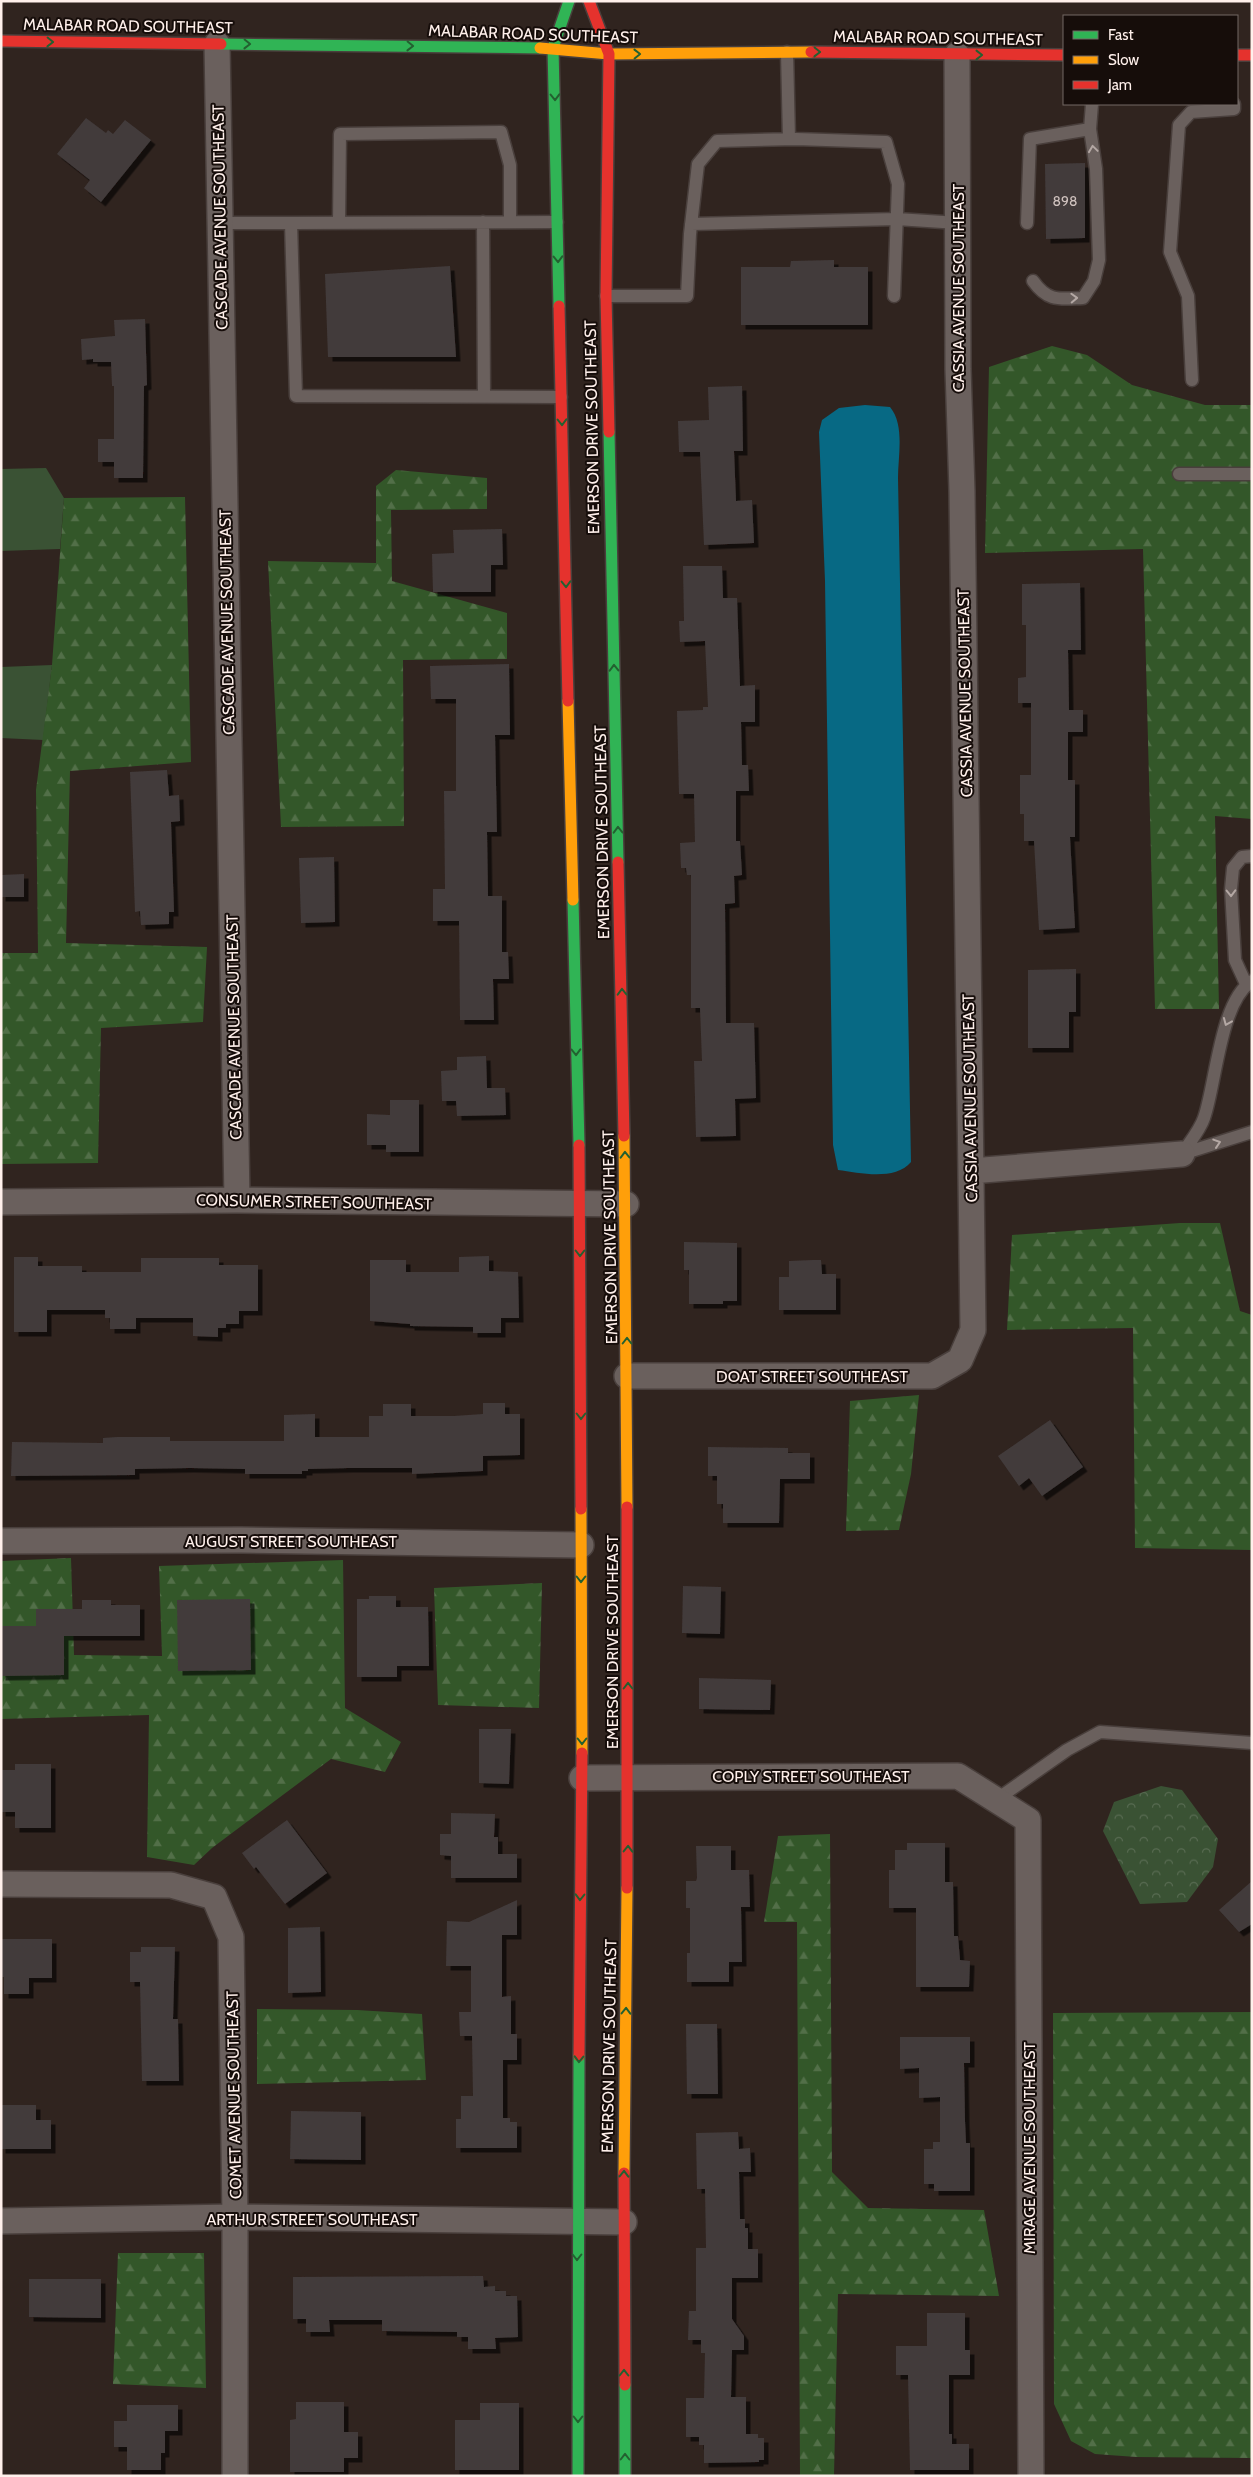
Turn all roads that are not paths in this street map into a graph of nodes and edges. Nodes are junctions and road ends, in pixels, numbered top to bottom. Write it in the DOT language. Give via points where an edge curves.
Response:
graph roads {
  1 [pos="569,1"];
  2 [pos="588,1"];
  3 [pos="1,41"];
  4 [pos="217,44"];
  5 [pos="554,48"];
  6 [pos="787,52"];
  7 [pos="609,54"];
  8 [pos="1063,55"];
  9 [pos="1238,55"];
  10 [pos="1252,55"];
  11 [pos="957,56"];
  12 [pos="1092,105"];
  13 [pos="1234,105"];
  14 [pos="1090,129"];
  15 [pos="789,139"];
  16 [pos="897,219"];
  17 [pos="510,221"];
  18 [pos="483,222"];
  19 [pos="558,222"];
  20 [pos="221,223"];
  21 [pos="291,223"];
  22 [pos="339,223"];
  23 [pos="958,223"];
  24 [pos="1027,223"];
  25 [pos="692,224"];
  26 [pos="1032,281"];
  27 [pos="606,296"];
  28 [pos="894,296"];
  29 [pos="1192,380"];
  30 [pos="484,396"];
  31 [pos="562,396"];
  32 [pos="1179,474"];
  33 [pos="1252,474"];
  34 [pos="1252,856"];
  35 [pos="1249,983"];
  36 [pos="1252,1132"];
  37 [pos="1182,1154"];
  38 [pos="971,1171"];
  39 [pos="237,1200"];
  40 [pos="1,1202"];
  41 [pos="580,1204"];
  42 [pos="626,1204"];
  43 [pos="973,1330"];
  44 [pos="627,1376"];
  45 [pos="1,1541"];
  46 [pos="581,1545"];
  47 [pos="1252,1743"];
  48 [pos="628,1776"];
  49 [pos="582,1778"];
  50 [pos="996,1800"];
  51 [pos="1028,1820"];
  52 [pos="1,1884"];
  53 [pos="235,2217"];
  54 [pos="1,2222"];
  55 [pos="577,2222"];
  56 [pos="624,2222"];
  57 [pos="235,2476"];
  58 [pos="578,2476"];
  59 [pos="625,2476"];
  60 [pos="1031,2476"];
  1 -- 5 [label="street, EMERSON DRIVE SOUTHEAST"];
  2 -- 7 [label="street, EMERSON DRIVE SOUTHEAST"];
  3 -- 4 [label="street, MALABAR ROAD SOUTHEAST, one-way"];
  4 -- 5 [label="street, MALABAR ROAD SOUTHEAST, one-way"];
  4 -- 20 [label="street, CASCADE AVENUE SOUTHEAST"];
  5 -- 7 [label="street, MALABAR ROAD SOUTHEAST"];
  5 -- 19 [label="street, EMERSON DRIVE SOUTHEAST, one-way"];
  7 -- 6 [label="street, MALABAR ROAD SOUTHEAST, one-way"];
  6 -- 11 [label="street, MALABAR ROAD SOUTHEAST, one-way"];
  6 -- 15 [label="lane"];
  7 -- 27 [label="street, EMERSON DRIVE SOUTHEAST"];
  11 -- 8 [label="street, MALABAR ROAD SOUTHEAST, one-way"];
  9 -- 10 [label="street"];
  11 -- 23 [label="street, CASSIA AVENUE SOUTHEAST"];
  12 -- 14 [label="lane"];
  13 -- 29 [label="lane" via="1234,109 1191,112 1179,125 1170,252 1188,296"];
  14 -- 24 [label="lane" via="1030,139"];
  26 -- 14 [label="lane, one-way" via="1041,293 1055,299 1083,298 1094,281 1099,260 1096,169"];
  15 -- 16 [label="lane" via="886,142 898,184"];
  15 -- 25 [label="lane" via="717,141 698,164"];
  16 -- 23 [label="lane"];
  16 -- 25 [label="lane"];
  16 -- 28 [label="lane"];
  17 -- 18 [label="lane"];
  17 -- 19 [label="lane"];
  17 -- 22 [label="lane" via="510,165 501,132 340,134"];
  18 -- 22 [label="lane"];
  18 -- 30 [label="lane"];
  19 -- 31 [label="street, EMERSON DRIVE SOUTHEAST, one-way"];
  20 -- 21 [label="lane"];
  20 -- 39 [label="street, CASCADE AVENUE SOUTHEAST"];
  21 -- 22 [label="lane"];
  21 -- 30 [label="lane" via="296,396"];
  23 -- 38 [label="street, CASSIA AVENUE SOUTHEAST"];
  25 -- 27 [label="lane" via="687,296"];
  42 -- 27 [label="street, EMERSON DRIVE SOUTHEAST, one-way"];
  30 -- 31 [label="lane"];
  31 -- 41 [label="street, EMERSON DRIVE SOUTHEAST, one-way"];
  32 -- 33 [label="lane"];
  34 -- 35 [label="lane, one-way" via="1242,857 1233,868 1231,889 1235,960"];
  35 -- 37 [label="lane, one-way" via="1222,1035 1204,1119"];
  37 -- 36 [label="lane, one-way"];
  37 -- 38 [label="street"];
  38 -- 43 [label="street, CASSIA AVENUE SOUTHEAST"];
  39 -- 40 [label="street, CONSUMER STREET SOUTHEAST"];
  39 -- 41 [label="street, CONSUMER STREET SOUTHEAST"];
  41 -- 42 [label="street, CONSUMER STREET SOUTHEAST"];
  41 -- 46 [label="street, EMERSON DRIVE SOUTHEAST, one-way"];
  44 -- 42 [label="street, EMERSON DRIVE SOUTHEAST, one-way"];
  43 -- 44 [label="street, DOAT STREET SOUTHEAST" via="960,1360 932,1376"];
  48 -- 44 [label="street, EMERSON DRIVE SOUTHEAST, one-way"];
  45 -- 46 [label="street, AUGUST STREET SOUTHEAST" via="241,1540"];
  46 -- 49 [label="street, EMERSON DRIVE SOUTHEAST, one-way"];
  47 -- 50 [label="lane" via="1100,1732 1067,1750"];
  48 -- 49 [label="street, COPLY STREET SOUTHEAST"];
  48 -- 50 [label="street, COPLY STREET SOUTHEAST" via="958,1776"];
  56 -- 48 [label="street, EMERSON DRIVE SOUTHEAST, one-way"];
  49 -- 55 [label="street, EMERSON DRIVE SOUTHEAST, one-way"];
  50 -- 51 [label="street, COPLY STREET SOUTHEAST"];
  51 -- 60 [label="street, MIRAGE AVENUE SOUTHEAST"];
  52 -- 53 [label="street, COMET AVENUE SOUTHEAST" via="172,1884 214,1897 232,1939"];
  53 -- 54 [label="street, ARTHUR STREET SOUTHEAST"];
  53 -- 55 [label="street, ARTHUR STREET SOUTHEAST"];
  53 -- 57 [label="street, COMET AVENUE SOUTHEAST"];
  55 -- 56 [label="street, ARTHUR STREET SOUTHEAST"];
  55 -- 58 [label="street, EMERSON DRIVE SOUTHEAST, one-way"];
  59 -- 56 [label="street, EMERSON DRIVE SOUTHEAST, one-way"];
}
